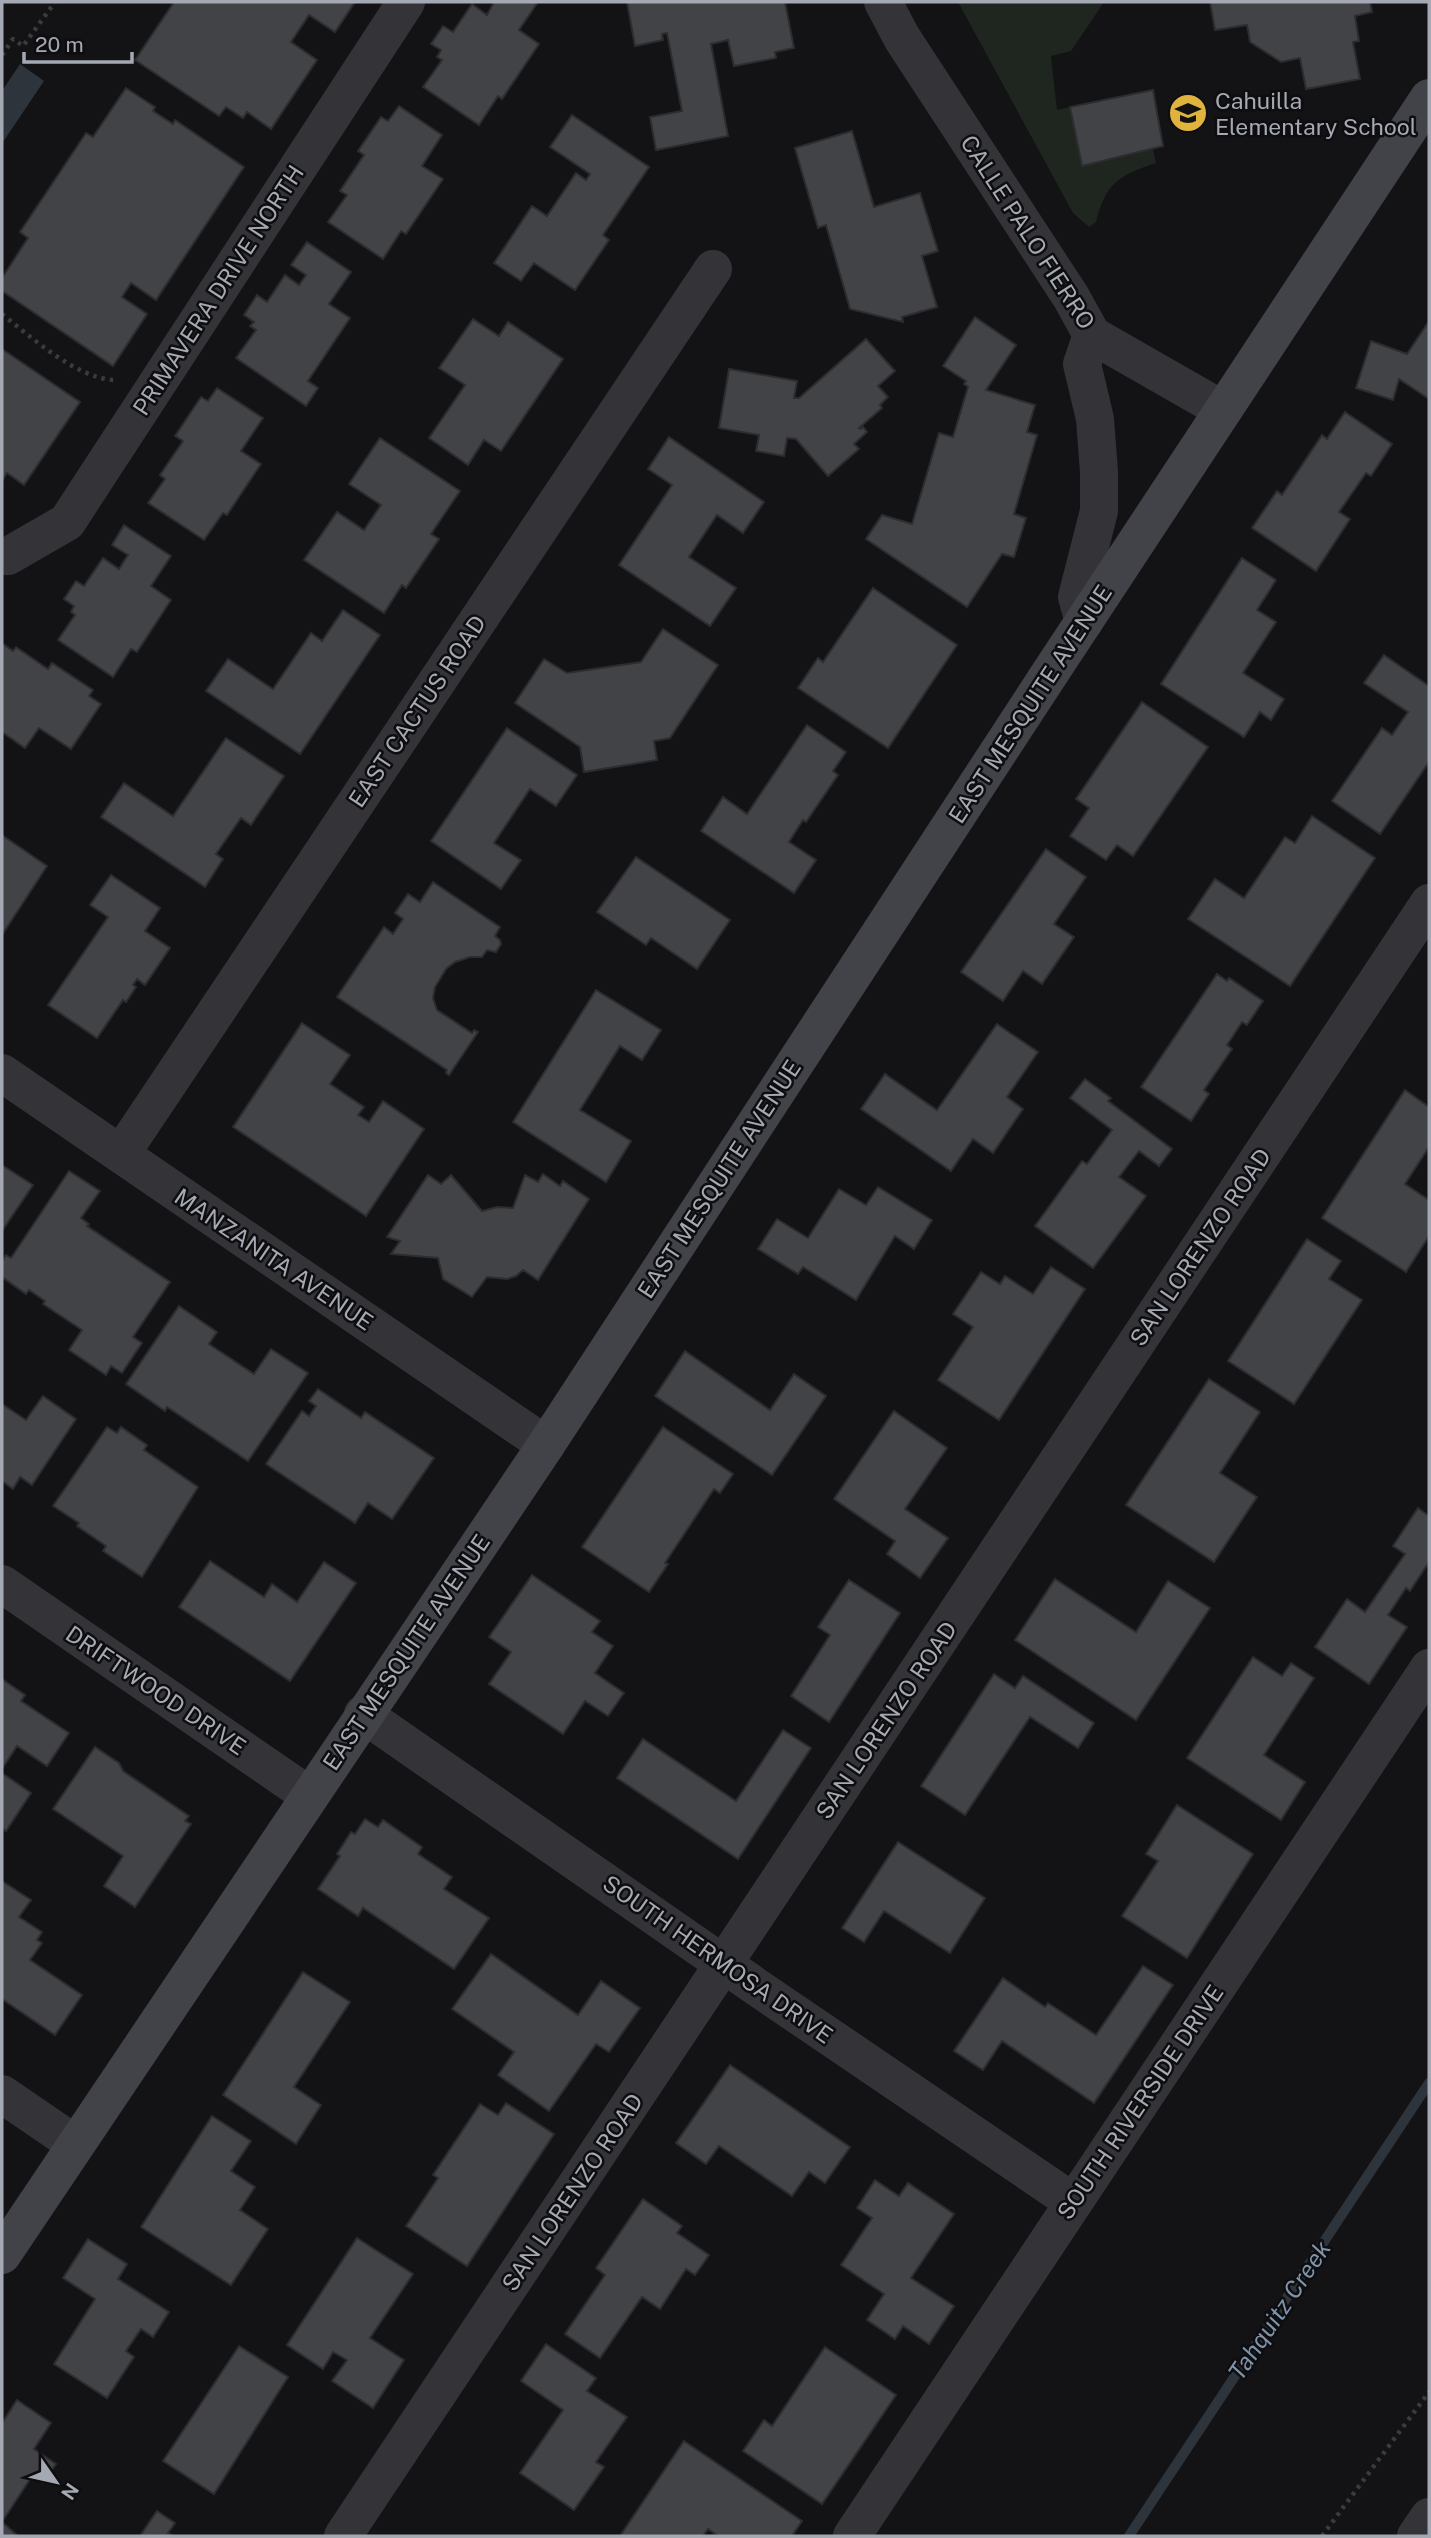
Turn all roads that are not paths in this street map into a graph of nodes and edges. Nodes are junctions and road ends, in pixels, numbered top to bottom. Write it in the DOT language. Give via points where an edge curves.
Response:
graph roads {
  1 [pos="406,2"];
  2 [pos="883,2"];
  3 [pos="1429,98"];
  4 [pos="713,269"];
  5 [pos="1092,334"];
  6 [pos="1223,410"];
  7 [pos="5,556"];
  8 [pos="1084,622"];
  9 [pos="1429,903"];
  10 [pos="2,1073"];
  11 [pos="121,1154"];
  12 [pos="546,1445"];
  13 [pos="2,1584"];
  14 [pos="1429,1668"];
  15 [pos="363,1714"];
  16 [pos="310,1796"];
  17 [pos="724,1964"];
  18 [pos="2,2094"];
  19 [pos="75,2144"];
  20 [pos="1073,2202"];
  21 [pos="2,2255"];
  22 [pos="1429,2517"];
  23 [pos="343,2536"];
  24 [pos="852,2536"];
  25 [pos="1416,2536"];
  1 -- 7 [label="street, PRIMAVERA DRIVE NORTH" via="67,522"];
  2 -- 5 [label="street, CALLE PALO FIERRO"];
  3 -- 6 [label="street, EAST MESQUITE AVENUE"];
  4 -- 11 [label="street, EAST CACTUS ROAD"];
  5 -- 6 [label="street, CALLE PALO FIERRO"];
  5 -- 8 [label="street" via="1082,364 1095,419 1099,511 1077,597"];
  6 -- 8 [label="street, EAST MESQUITE AVENUE"];
  8 -- 12 [label="street, EAST MESQUITE AVENUE"];
  9 -- 17 [label="street, SAN LORENZO ROAD"];
  10 -- 11 [label="street, MANZANITA AVENUE"];
  11 -- 12 [label="street, MANZANITA AVENUE"];
  12 -- 15 [label="street, EAST MESQUITE AVENUE"];
  13 -- 16 [label="street, DRIFTWOOD DRIVE"];
  14 -- 20 [label="street, SOUTH RIVERSIDE DRIVE"];
  15 -- 16 [label="street, EAST MESQUITE AVENUE"];
  15 -- 17 [label="street, SOUTH HERMOSA DRIVE"];
  16 -- 19 [label="street, EAST MESQUITE AVENUE"];
  17 -- 20 [label="street, SOUTH HERMOSA DRIVE"];
  17 -- 23 [label="street, SAN LORENZO ROAD"];
  18 -- 19 [label="street"];
  19 -- 21 [label="street, EAST MESQUITE AVENUE"];
  20 -- 24 [label="street, SOUTH RIVERSIDE DRIVE"];
  22 -- 25 [label="street"];
}
